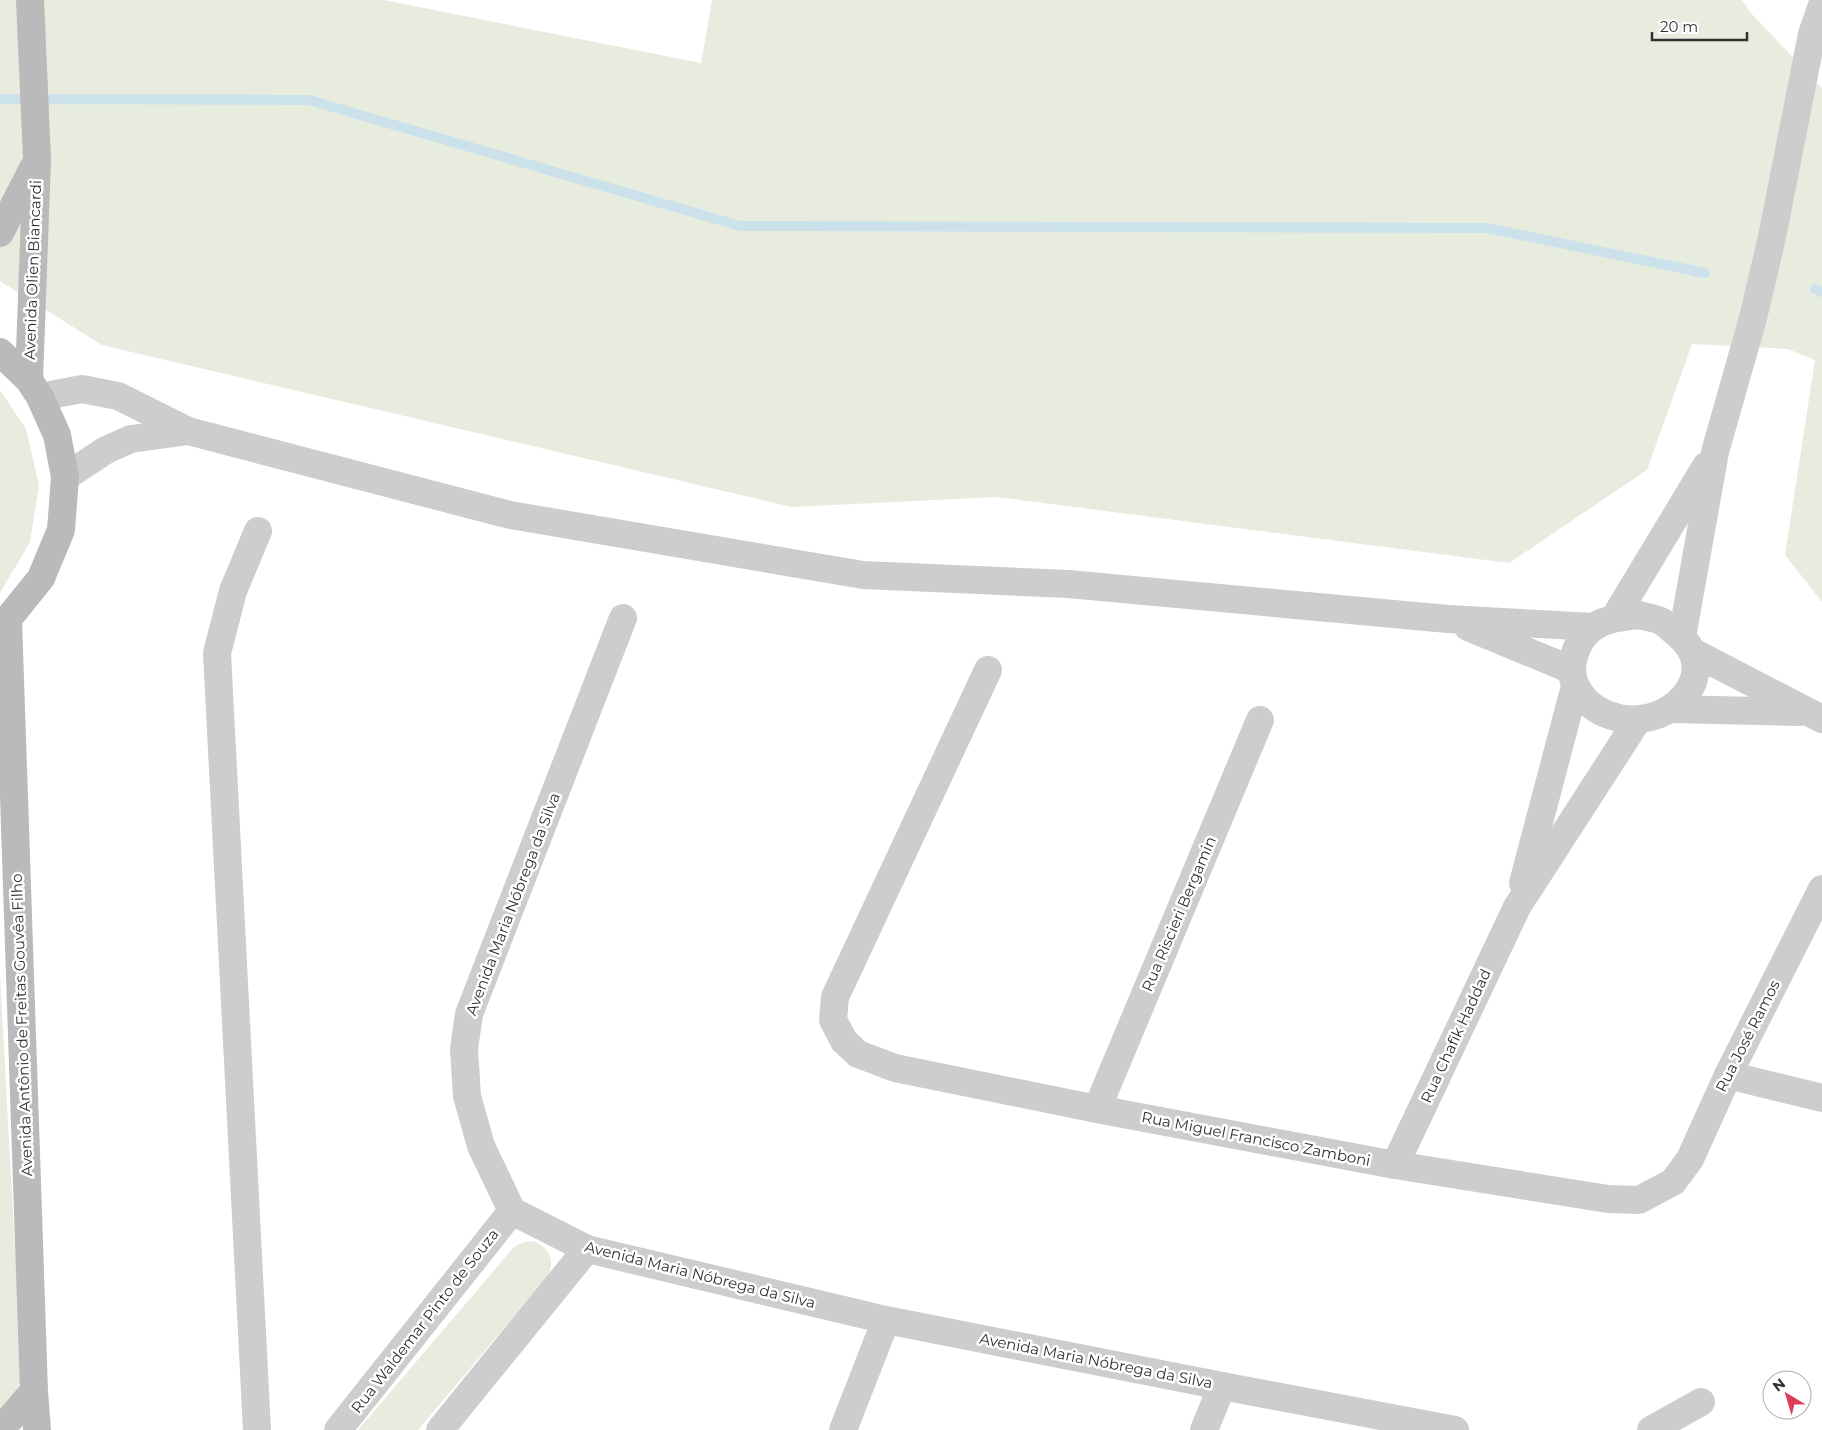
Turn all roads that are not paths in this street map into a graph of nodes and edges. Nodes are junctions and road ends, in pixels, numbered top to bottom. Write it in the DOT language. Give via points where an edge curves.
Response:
graph roads {
  1 [pos="30,0"];
  2 [pos="1807,0"];
  3 [pos="1822,5"];
  4 [pos="1812,34"];
  5 [pos="36,152"];
  6 [pos="0,233"];
  7 [pos="0,352"];
  8 [pos="35,389"];
  9 [pos="188,431"];
  10 [pos="1715,452"];
  11 [pos="65,477"];
  12 [pos="258,531"];
  13 [pos="623,618"];
  14 [pos="1448,619"];
  15 [pos="4,622"];
  16 [pos="1604,622"];
  17 [pos="1687,645"];
  18 [pos="988,670"];
  19 [pos="1574,678"];
  20 [pos="1671,709"];
  21 [pos="1814,715"];
  22 [pos="1260,720"];
  23 [pos="1637,721"];
  24 [pos="1822,889"];
  25 [pos="1517,906"];
  26 [pos="1728,1075"];
  27 [pos="1822,1098"];
  28 [pos="1097,1109"];
  29 [pos="1395,1165"];
  30 [pos="1673,1182"];
  31 [pos="512,1211"];
  32 [pos="587,1249"];
  33 [pos="886,1320"];
  34 [pos="1222,1386"];
  35 [pos="34,1391"];
  36 [pos="1701,1402"];
  37 [pos="0,1426"];
  38 [pos="37,1430"];
  39 [pos="257,1430"];
  40 [pos="338,1430"];
  41 [pos="440,1430"];
  42 [pos="843,1430"];
  43 [pos="1204,1430"];
  44 [pos="1455,1430"];
  45 [pos="1651,1430"];
  1 -- 5 [label="street, Avenida Olien Biancardi"];
  2 -- 4 [label="street"];
  3 -- 4 [label="street"];
  4 -- 10 [label="street" via="1772,238"];
  5 -- 6 [label="street, Avenida Olien Biancardi"];
  5 -- 8 [label="street, Avenida Olien Biancardi"];
  7 -- 8 [label="street"];
  8 -- 9 [label="street" via="82,389 118,396"];
  8 -- 11 [label="street" via="58,436"];
  9 -- 11 [label="street" via="131,439 106,450"];
  9 -- 14 [label="street" via="510,515 863,575 1068,584"];
  10 -- 16 [label="street"];
  10 -- 17 [label="street"];
  11 -- 15 [label="street" via="58,538 41,578"];
  12 -- 39 [label="street" via="233,592 217,653"];
  13 -- 31 [label="street, Avenida Maria Nóbrega da Silva" via="469,1014 464,1049 467,1096 481,1146"];
  14 -- 16 [label="street"];
  14 -- 19 [label="street"];
  15 -- 35 [label="street, Avenida Antônio de Freitas Gouvêa Filho"];
  16 -- 17 [label="street" via="1639,615 1662,622"];
  16 -- 19 [label="street" via="1582,639 1575,653"];
  17 -- 20 [label="street" via="1694,672 1689,690"];
  17 -- 21 [label="street"];
  18 -- 28 [label="street, Rua Miguel Francisco Zamboni" via="835,997 833,1020 844,1041 858,1054 895,1068"];
  19 -- 23 [label="street" via="1586,701 1601,712 1618,719"];
  19 -- 25 [label="street, Rua Chafik Haddad"];
  20 -- 21 [label="street"];
  20 -- 23 [label="street"];
  22 -- 28 [label="street, Rua Riscieri Bergamin"];
  23 -- 25 [label="street, Rua Chafik Haddad"];
  24 -- 26 [label="street, Rua José Ramos"];
  25 -- 29 [label="street, Rua Chafik Haddad"];
  26 -- 27 [label="street"];
  26 -- 30 [label="street, Rua José Ramos" via="1690,1159"];
  28 -- 29 [label="street, Rua Miguel Francisco Zamboni"];
  29 -- 30 [label="street, Rua Miguel Francisco Zamboni" via="1608,1199 1639,1200"];
  31 -- 32 [label="street, Avenida Maria Nóbrega da Silva"];
  31 -- 40 [label="street, Rua Waldemar Pinto de Souza"];
  32 -- 33 [label="street, Avenida Maria Nóbrega da Silva"];
  32 -- 41 [label="street"];
  33 -- 34 [label="street, Avenida Maria Nóbrega da Silva"];
  33 -- 42 [label="street"];
  34 -- 43 [label="street"];
  34 -- 44 [label="street, Avenida Maria Nóbrega da Silva"];
  35 -- 37 [label="street"];
  35 -- 38 [label="street, Avenida Antônio de Freitas Gouvêa Filho"];
  36 -- 45 [label="street"];
}
